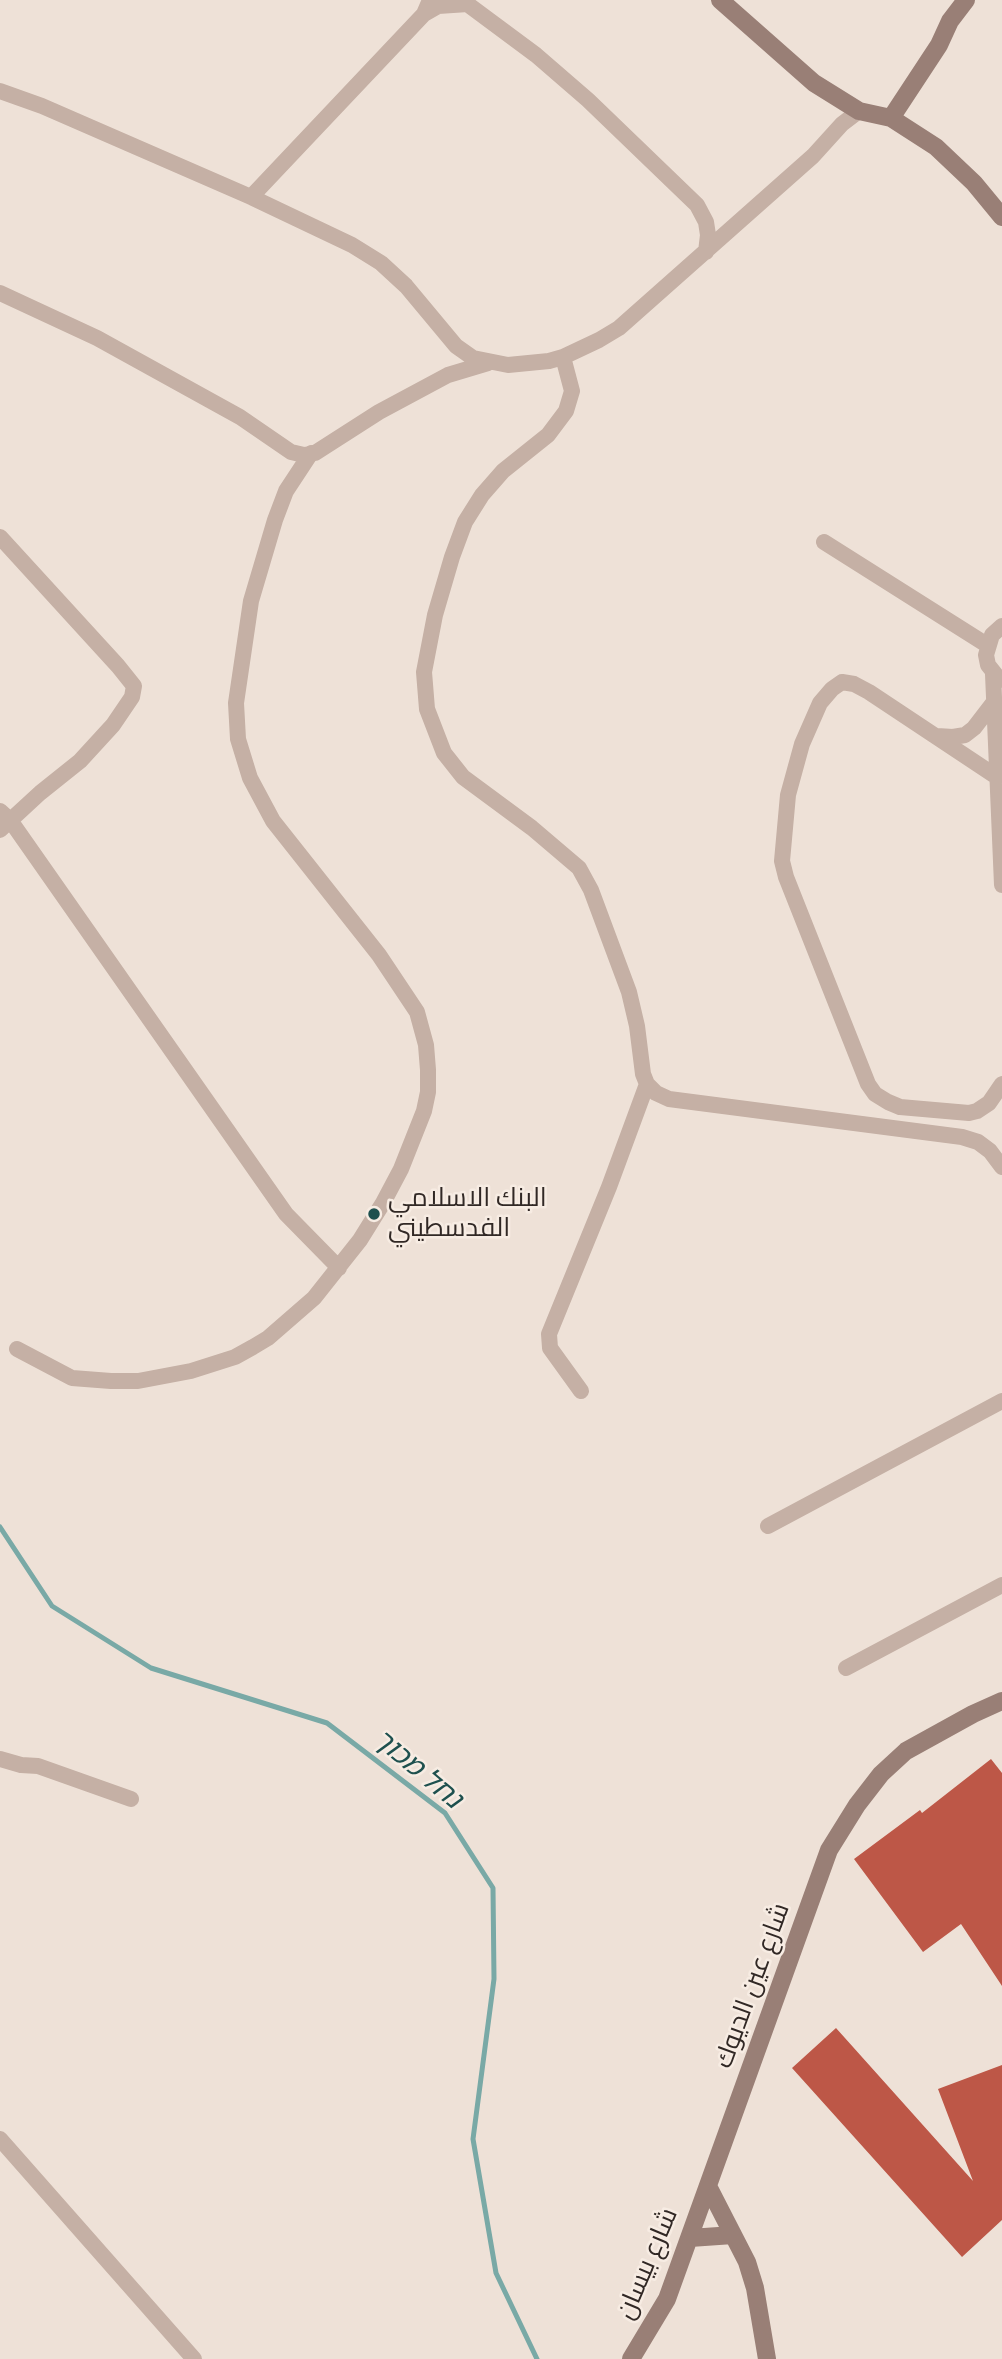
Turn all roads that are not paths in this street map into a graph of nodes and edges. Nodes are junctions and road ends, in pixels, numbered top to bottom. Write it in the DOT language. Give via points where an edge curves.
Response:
graph roads {
  1 [pos="720,0"];
  2 [pos="465,2"];
  3 [pos="964,2"];
  4 [pos="427,7"];
  5 [pos="0,90"];
  6 [pos="859,111"];
  7 [pos="891,118"];
  8 [pos="251,197"];
  9 [pos="697,205"];
  10 [pos="1002,217"];
  11 [pos="736,226"];
  12 [pos="706,252"];
  13 [pos="0,293"];
  14 [pos="563,357"];
  15 [pos="488,363"];
  16 [pos="311,453"];
  17 [pos="0,537"];
  18 [pos="824,542"];
  19 [pos="1002,626"];
  20 [pos="987,645"];
  21 [pos="998,678"];
  22 [pos="994,702"];
  23 [pos="936,736"];
  24 [pos="998,777"];
  25 [pos="3,820"];
  26 [pos="1002,885"];
  27 [pos="647,1084"];
  28 [pos="1002,1084"];
  29 [pos="1002,1167"];
  30 [pos="339,1268"];
  31 [pos="17,1349"];
  32 [pos="581,1391"];
  33 [pos="1002,1401"];
  34 [pos="768,1526"];
  35 [pos="1002,1585"];
  36 [pos="846,1668"];
  37 [pos="1002,1701"];
  38 [pos="0,1759"];
  39 [pos="131,1799"];
  40 [pos="0,2140"];
  41 [pos="709,2188"];
  42 [pos="733,2235"];
  43 [pos="690,2238"];
  44 [pos="194,2359"];
  45 [pos="631,2359"];
  46 [pos="767,2359"];
  1 -- 6 [label="street" via="814,83"];
  2 -- 4 [label="street"];
  2 -- 9 [label="street" via="588,100"];
  3 -- 7 [label="street"];
  4 -- 8 [label="street"];
  5 -- 8 [label="street"];
  6 -- 7 [label="street"];
  6 -- 11 [label="street"];
  7 -- 10 [label="street" via="936,147"];
  8 -- 15 [label="street" via="381,263 456,346"];
  9 -- 11 [label="street"];
  9 -- 12 [label="street" via="706,222"];
  11 -- 12 [label="street"];
  12 -- 14 [label="street" via="619,328"];
  13 -- 16 [label="street" via="97,338 291,452"];
  14 -- 15 [label="street" via="523,364"];
  14 -- 27 [label="street" via="572,391 566,411 548,435 503,471 465,522 435,615 424,691 438,741 464,777 579,868 629,992"];
  15 -- 16 [label="street" via="448,375"];
  16 -- 30 [label="street" via="286,491 251,601 236,703 238,738 250,778 273,821 410,998 422,1025 428,1070 424,1111 401,1169"];
  17 -- 25 [label="street" via="134,686 124,709 89,752"];
  18 -- 20 [label="street"];
  19 -- 20 [label="street"];
  20 -- 21 [label="street" via="988,665"];
  21 -- 22 [label="street"];
  22 -- 23 [label="street" via="965,735"];
  22 -- 24 [label="street"];
  23 -- 24 [label="street"];
  23 -- 28 [label="street" via="854,684 842,682 832,689 820,703 802,744 788,795 782,861 875,1094 900,1107 969,1113 989,1103"];
  24 -- 26 [label="street"];
  25 -- 30 [label="street" via="286,1214"];
  27 -- 29 [label="street" via="669,1099 962,1137 990,1151"];
  27 -- 32 [label="street" via="549,1334 550,1348"];
  30 -- 31 [label="street" via="268,1338 211,1366 138,1381 72,1378"];
  33 -- 34 [label="street"];
  35 -- 36 [label="street"];
  37 -- 41 [label="street, شارع عين الديوك" via="906,1751 881,1774 829,1850"];
  38 -- 39 [label="street" via="38,1766"];
  40 -- 44 [label="street"];
  41 -- 42 [label="street"];
  41 -- 43 [label="street, شارع بيسان"];
  42 -- 43 [label="street"];
  42 -- 46 [label="street" via="755,2288"];
  43 -- 45 [label="street, شارع بيسان" via="667,2298"];
}
